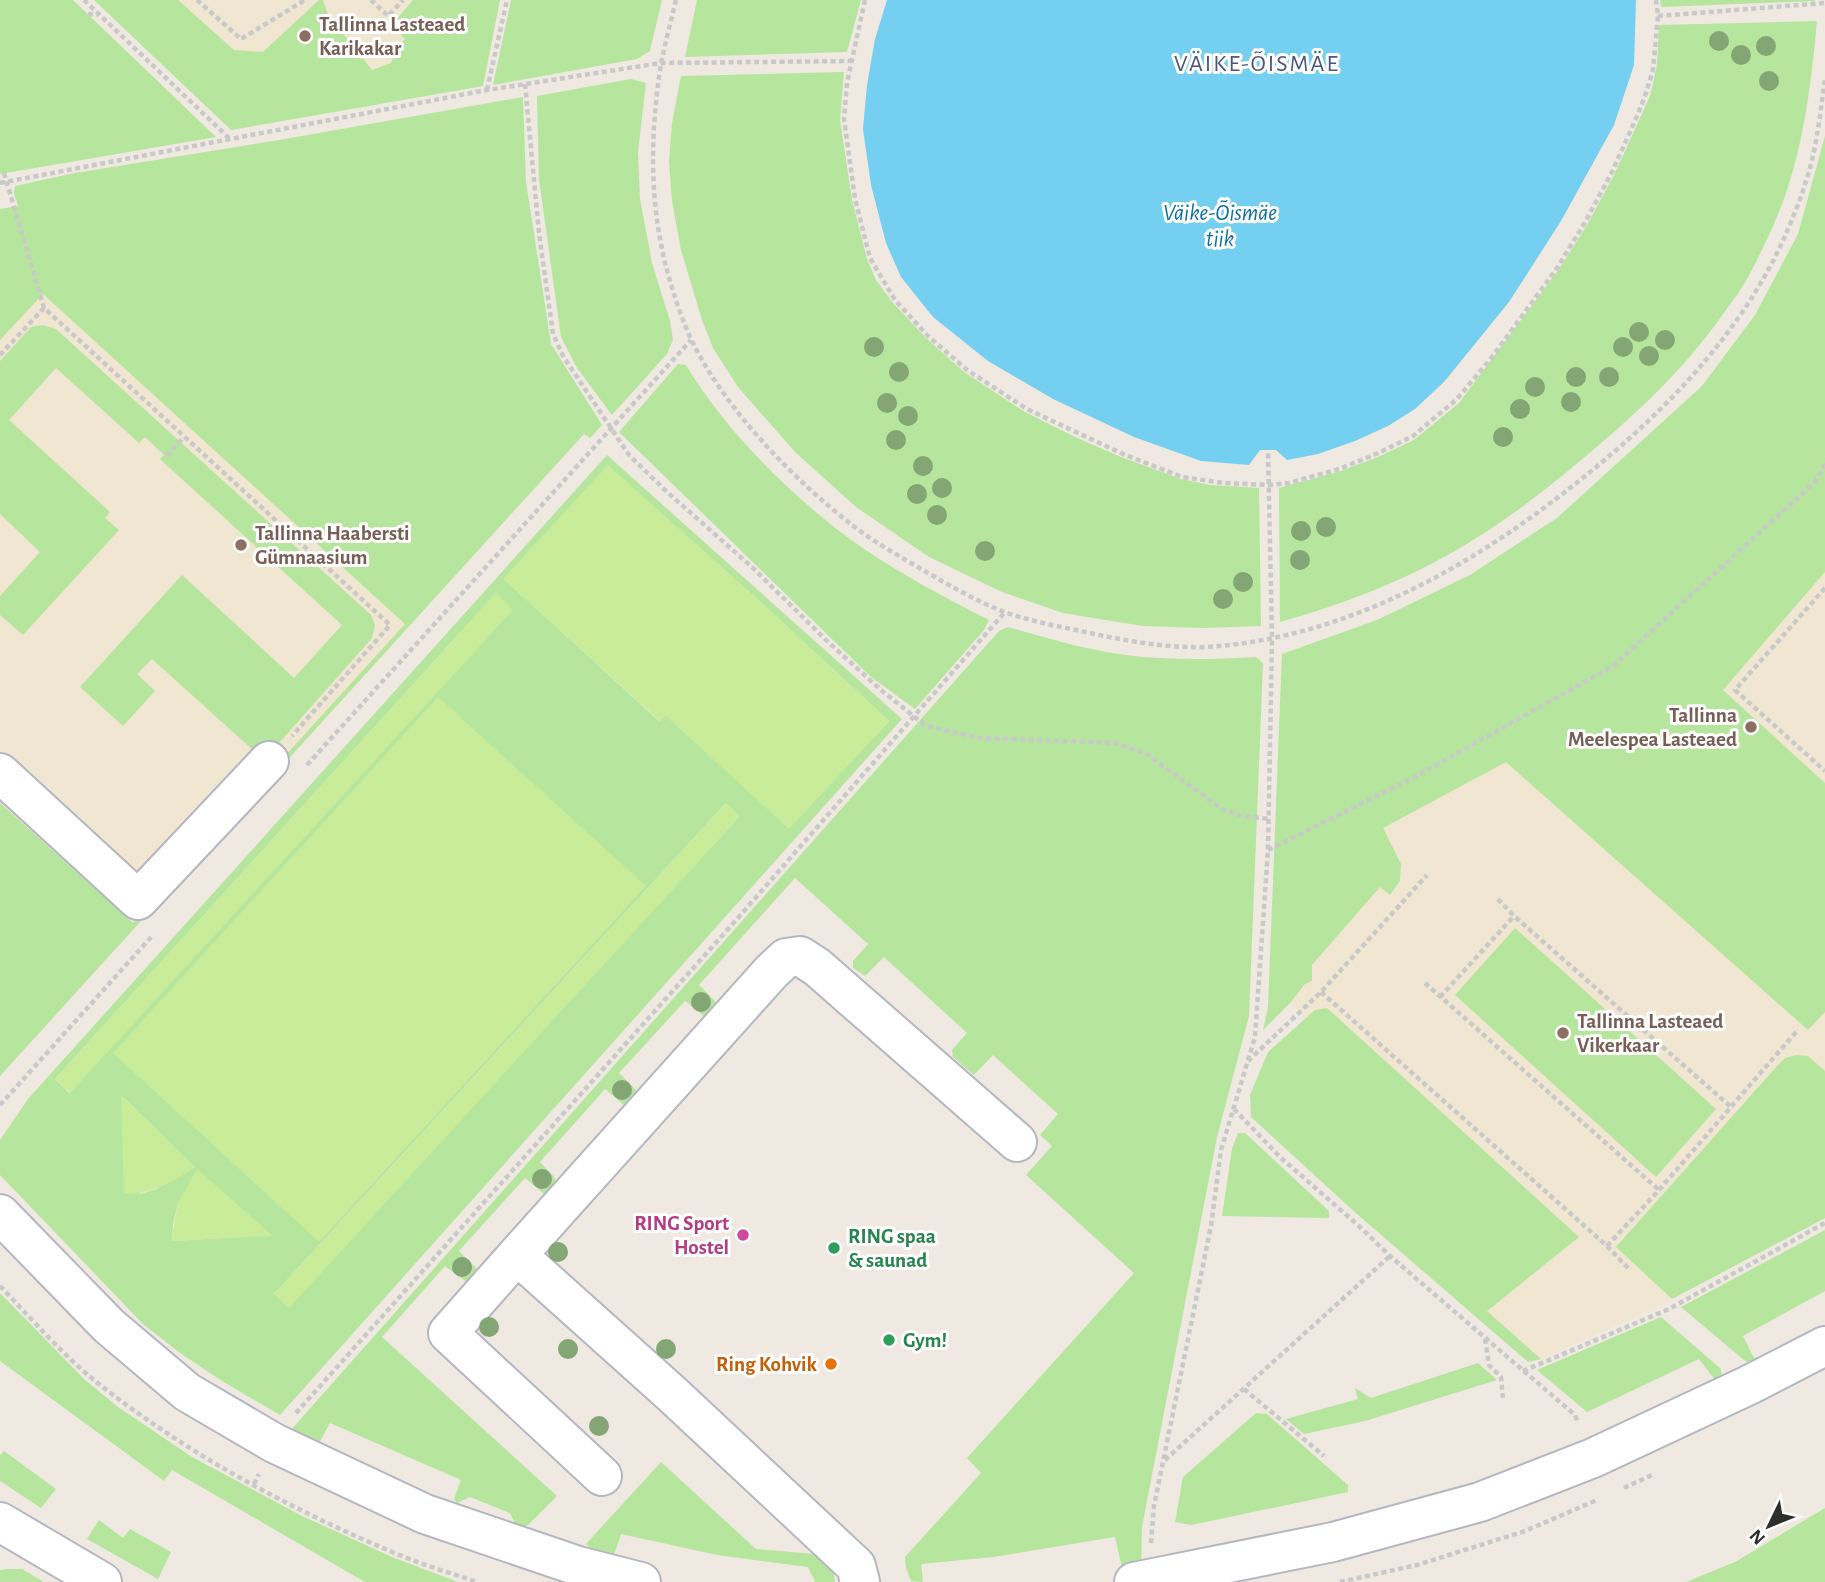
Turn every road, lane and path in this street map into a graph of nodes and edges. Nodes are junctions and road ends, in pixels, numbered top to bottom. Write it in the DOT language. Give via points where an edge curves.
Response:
graph roads {
  1 [pos="84,0"];
  2 [pos="197,0"];
  3 [pos="371,0"];
  4 [pos="403,0"];
  5 [pos="508,0"];
  6 [pos="676,0"];
  7 [pos="865,0"];
  8 [pos="1656,0"];
  9 [pos="303,1"];
  10 [pos="1825,3"];
  11 [pos="88,14"];
  12 [pos="99,15"];
  13 [pos="1658,16"];
  14 [pos="851,61"];
  15 [pos="661,63"];
  16 [pos="1825,79"];
  17 [pos="526,85"];
  18 [pos="487,90"];
  19 [pos="230,139"];
  20 [pos="4,173"];
  21 [pos="8,181"];
  22 [pos="0,183"];
  23 [pos="44,308"];
  24 [pos="691,340"];
  25 [pos="0,355"];
  26 [pos="611,428"];
  27 [pos="184,437"];
  28 [pos="1268,450"];
  29 [pos="167,456"];
  30 [pos="1825,464"];
  31 [pos="1269,485"];
  32 [pos="1825,588"];
  33 [pos="1005,612"];
  34 [pos="1272,639"];
  35 [pos="914,717"];
  36 [pos="285,767"];
  37 [pos="1825,771"];
  38 [pos="0,773"];
  39 [pos="1269,819"];
  40 [pos="1268,850"];
  41 [pos="1427,875"];
  42 [pos="1498,899"];
  43 [pos="1514,916"];
  44 [pos="159,928"];
  45 [pos="1424,983"];
  46 [pos="1321,992"];
  47 [pos="1440,997"];
  48 [pos="1796,1032"];
  49 [pos="1248,1061"];
  50 [pos="0,1105"];
  51 [pos="1731,1107"];
  52 [pos="1234,1108"];
  53 [pos="1017,1142"];
  54 [pos="1659,1190"];
  55 [pos="0,1214"];
  56 [pos="1825,1223"];
  57 [pos="1607,1246"];
  58 [pos="517,1255"];
  59 [pos="1390,1256"];
  60 [pos="1630,1270"];
  61 [pos="1485,1338"];
  62 [pos="1825,1346"];
  63 [pos="1524,1371"];
  64 [pos="1244,1389"];
  65 [pos="1503,1399"];
  66 [pos="274,1443"];
  67 [pos="1324,1456"];
  68 [pos="1593,1458"];
  69 [pos="1164,1461"];
  70 [pos="602,1476"];
  71 [pos="254,1485"];
  72 [pos="0,1522"];
  73 [pos="1145,1580"];
  74 [pos="102,1582"];
  75 [pos="641,1582"];
  76 [pos="860,1582"];
  1 -- 12 [label="path"];
  2 -- 9 [label="path" via="241,39"];
  3 -- 4 [label="path" via="388,16"];
  5 -- 18 [label="path"];
  6 -- 15 [label="path"];
  7 -- 14 [label="path"];
  8 -- 13 [label="path"];
  10 -- 13 [label="path"];
  11 -- 12 [label="path"];
  12 -- 19 [label="path"];
  13 -- 31 [label="path" via="1653,70 1611,174 1557,268 1457,399 1413,436 1376,454 1339,469"];
  14 -- 15 [label="path"];
  14 -- 31 [label="path" via="844,119 855,199 870,258 895,300 928,336 1027,409 1123,454 1182,477"];
  15 -- 17 [label="path"];
  15 -- 24 [label="path" via="652,162 656,215 667,272"];
  16 -- 34 [label="path" via="1807,179 1784,237 1723,338 1652,419 1569,490 1471,557 1380,604"];
  17 -- 18 [label="path"];
  17 -- 26 [label="path" via="538,233 554,334 563,356"];
  18 -- 19 [label="path"];
  19 -- 21 [label="path"];
  20 -- 21 [label="path"];
  21 -- 22 [label="path"];
  21 -- 23 [label="path"];
  23 -- 25 [label="path"];
  23 -- 27 [label="path"];
  24 -- 26 [label="path"];
  24 -- 33 [label="path" via="743,418 811,491 903,559"];
  26 -- 35 [label="path" via="629,455 667,492"];
  26 -- 36 [label="path"];
  27 -- 29 [label="path"];
  27 -- 36 [label="path" via="390,625"];
  28 -- 31 [label="path"];
  30 -- 40 [label="path" via="1814,483 1613,666 1411,779"];
  31 -- 34 [label="path"];
  32 -- 37 [label="path" via="1735,690"];
  33 -- 34 [label="path" via="1160,646 1216,647"];
  33 -- 35 [label="path"];
  34 -- 39 [label="path"];
  35 -- 39 [label="path" via="926,726 980,738 1115,743 1145,753 1222,809"];
  35 -- 66 [label="path"];
  36 -- 38 [label="street" via="138,900"];
  39 -- 40 [label="path"];
  40 -- 49 [label="path" via="1255,1038"];
  41 -- 46 [label="path"];
  42 -- 43 [label="path"];
  43 -- 47 [label="path"];
  43 -- 51 [label="path"];
  44 -- 50 [label="path"];
  45 -- 47 [label="path"];
  46 -- 49 [label="path"];
  46 -- 57 [label="path"];
  47 -- 54 [label="path"];
  48 -- 51 [label="path"];
  49 -- 52 [label="path"];
  51 -- 54 [label="path"];
  52 -- 59 [label="path" via="1280,1157"];
  52 -- 69 [label="path" via="1221,1150 1211,1226"];
  53 -- 58 [label="street" via="817,967 800,956 786,958"];
  54 -- 57 [label="path"];
  55 -- 66 [label="street" via="109,1326 187,1392"];
  56 -- 63 [label="path" via="1669,1309"];
  57 -- 60 [label="path"];
  58 -- 70 [label="street" via="448,1334"];
  58 -- 76 [label="street" via="856,1566"];
  59 -- 61 [label="path"];
  59 -- 64 [label="path"];
  61 -- 63 [label="path"];
  61 -- 65 [label="path" via="1489,1366 1501,1377"];
  62 -- 68 [label="street"];
  63 -- 68 [label="path" via="1575,1415"];
  64 -- 67 [label="path"];
  64 -- 69 [label="path"];
  66 -- 71 [label="path"];
  66 -- 75 [label="street" via="425,1514 578,1566"];
  68 -- 73 [label="street" via="1480,1502 1333,1542"];
  69 -- 73 [label="path"];
  72 -- 74 [label="street"];
}
